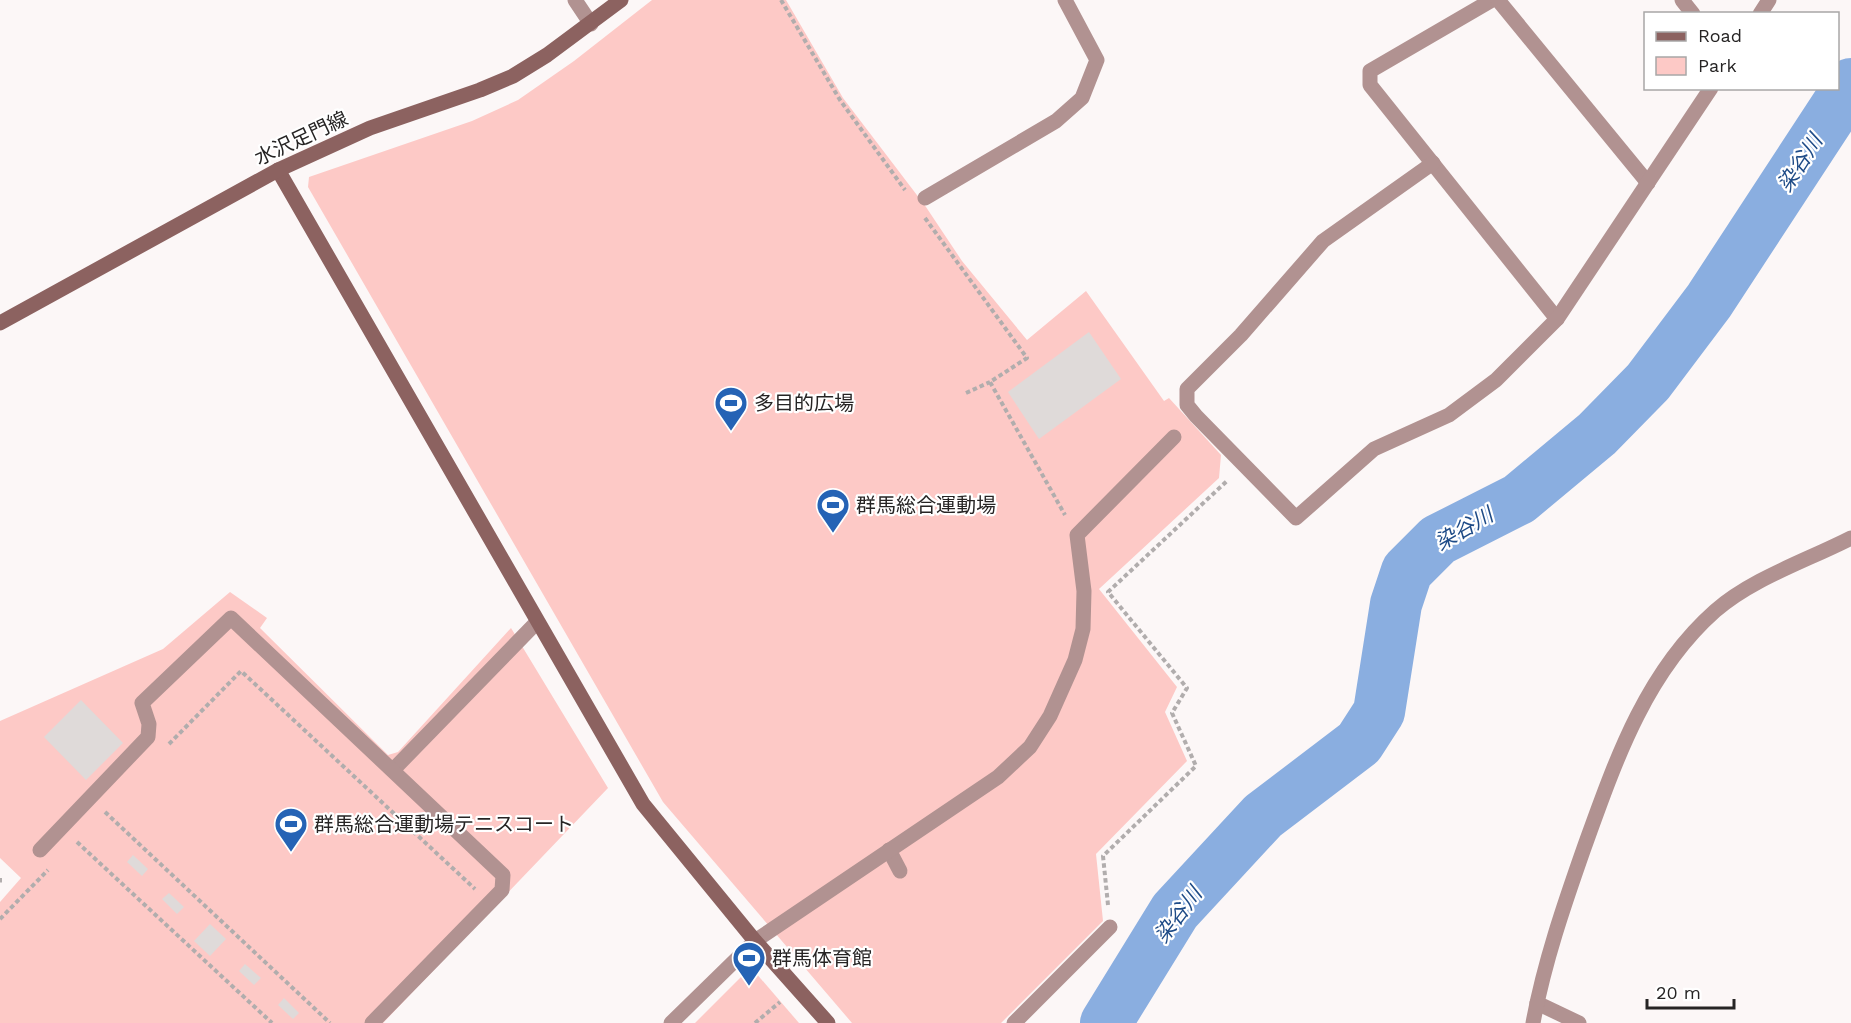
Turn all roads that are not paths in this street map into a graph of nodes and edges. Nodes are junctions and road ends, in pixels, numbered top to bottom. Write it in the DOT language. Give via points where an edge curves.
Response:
graph roads {
  1 [pos="575,0"];
  2 [pos="621,0"];
  3 [pos="1065,0"];
  4 [pos="1492,0"];
  5 [pos="1498,0"];
  6 [pos="1682,0"];
  7 [pos="1691,12"];
  8 [pos="591,24"];
  9 [pos="1710,90"];
  10 [pos="1433,163"];
  11 [pos="278,170"];
  12 [pos="1648,183"];
  13 [pos="925,198"];
  14 [pos="1557,319"];
  15 [pos="0,323"];
  16 [pos="1173,437"];
  17 [pos="1851,538"];
  18 [pos="537,622"];
  19 [pos="393,770"];
  20 [pos="40,850"];
  21 [pos="889,850"];
  22 [pos="900,871"];
  23 [pos="1110,927"];
  24 [pos="755,940"];
  25 [pos="1537,1003"];
  26 [pos="372,1023"];
  27 [pos="671,1023"];
  28 [pos="828,1023"];
  29 [pos="1014,1023"];
  30 [pos="1533,1023"];
  31 [pos="1579,1023"];
  1 -- 8 [label="street"];
  2 -- 8 [label="street, 水沢足門線"];
  3 -- 13 [label="street" via="1097,60 1082,98 1056,121"];
  4 -- 10 [label="street" via="1370,71 1370,85"];
  5 -- 12 [label="street"];
  6 -- 7 [label="street"];
  8 -- 11 [label="street, 水沢足門線" via="513,76 370,128"];
  9 -- 12 [label="street"];
  10 -- 14 [label="street"];
  10 -- 14 [label="street" via="1323,241 1241,335 1187,389 1187,405 1296,519 1374,449 1449,415 1497,380"];
  11 -- 15 [label="street, 水沢足門線"];
  11 -- 18 [label="street"];
  12 -- 14 [label="street"];
  16 -- 21 [label="street" via="1077,535 1083,566 1083,629 1066,686 1030,747 998,777"];
  17 -- 25 [label="street" via="1747,588 1715,611 1680,647 1644,699 1611,772 1561,913"];
  18 -- 19 [label="street"];
  18 -- 24 [label="street" via="643,804"];
  19 -- 20 [label="street" via="231,618 142,703 149,724 148,736"];
  19 -- 26 [label="street" via="503,875 505,882 502,890"];
  21 -- 22 [label="street"];
  21 -- 24 [label="street"];
  23 -- 29 [label="street"];
  24 -- 27 [label="street"];
  24 -- 28 [label="street"];
  25 -- 30 [label="street"];
  25 -- 31 [label="street"];
}
